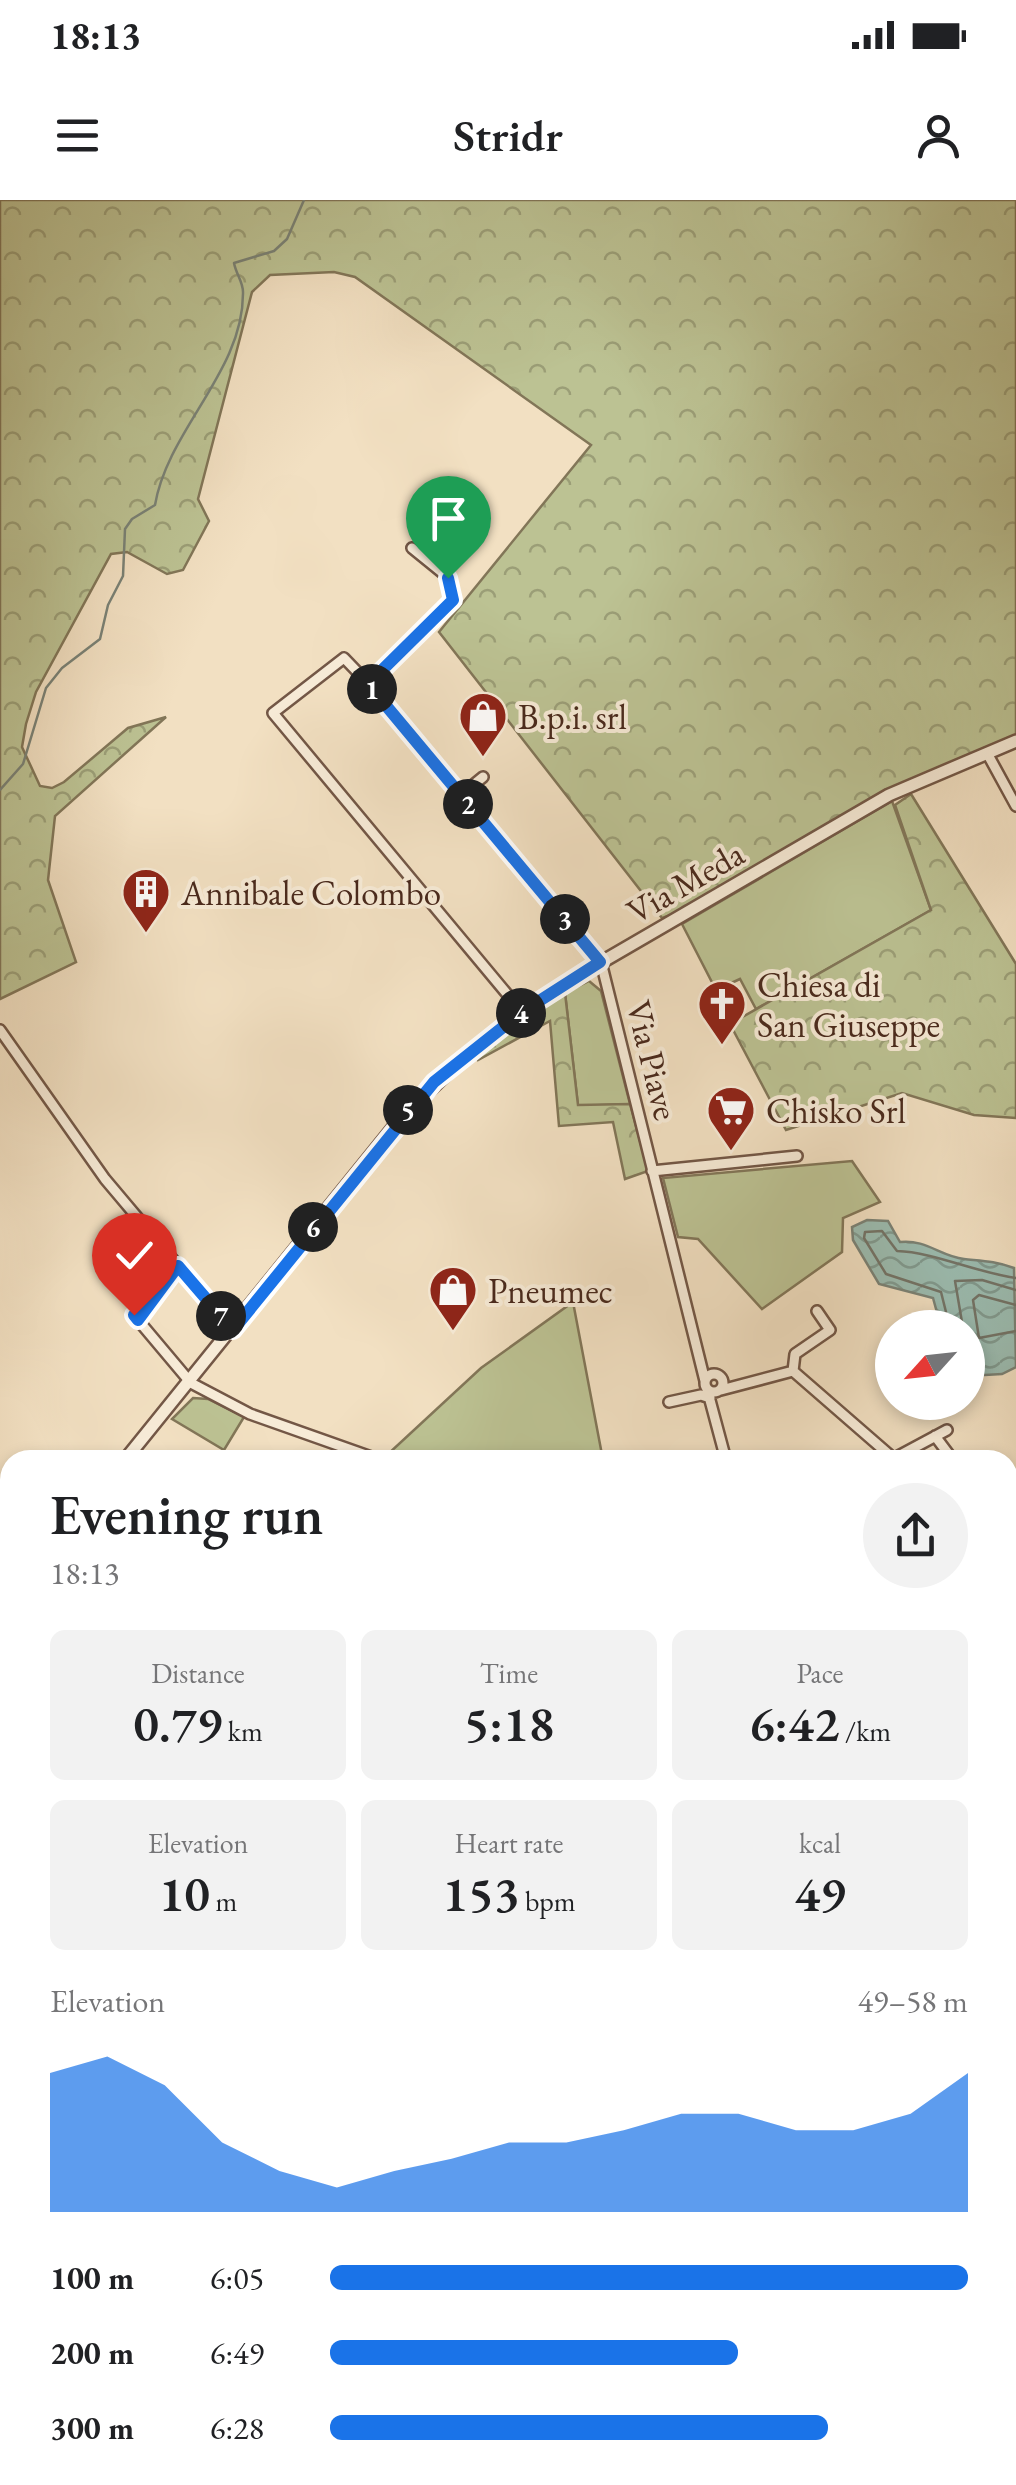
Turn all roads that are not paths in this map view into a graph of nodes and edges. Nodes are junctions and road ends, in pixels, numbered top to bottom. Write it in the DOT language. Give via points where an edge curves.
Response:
graph roads {
  1 [pos="412,548"];
  2 [pos="368,684"];
  3 [pos="1016,741"];
  4 [pos="987,753"];
  5 [pos="483,777"];
  6 [pos="461,795"];
  7 [pos="1016,806"];
  8 [pos="600,962"];
  9 [pos="522,1012"];
  10 [pos="0,1030"];
  11 [pos="798,1156"];
  12 [pos="652,1171"];
  13 [pos="178,1266"];
  14 [pos="817,1311"];
  15 [pos="233,1330"];
  16 [pos="793,1372"];
  17 [pos="190,1383"];
  18 [pos="716,1386"];
  19 [pos="669,1402"];
  20 [pos="948,1430"];
  21 [pos="935,1436"];
  22 [pos="133,1450"];
  23 [pos="352,1450"];
  24 [pos="725,1450"];
  25 [pos="882,1450"];
  26 [pos="909,1450"];
  27 [pos="946,1450"];
  1 -- 2 [label="street" via="448,578 453,600"];
  2 -- 6 [label="street"];
  2 -- 9 [label="street" via="344,658 273,714"];
  3 -- 4 [label="street, Via Meda"];
  4 -- 7 [label="street"];
  4 -- 8 [label="street, Via Meda" via="889,795"];
  5 -- 6 [label="street"];
  6 -- 8 [label="street"];
  8 -- 9 [label="street, Via Meda"];
  8 -- 12 [label="street, Via Piave"];
  9 -- 15 [label="street, Via Meda" via="434,1082 402,1117"];
  10 -- 13 [label="street" via="105,1179"];
  11 -- 12 [label="street, Via Piave"];
  12 -- 18 [label="street, Via Piave" via="704,1367"];
  13 -- 15 [label="street"];
  13 -- 17 [label="street" via="136,1318"];
  14 -- 16 [label="street" via="830,1330 796,1354"];
  15 -- 17 [label="street, Via Meda"];
  16 -- 18 [label="street"];
  16 -- 25 [label="street"];
  17 -- 22 [label="street, Via Meda"];
  17 -- 23 [label="street" via="250,1414"];
  18 -- 19 [label="street"];
  18 -- 24 [label="street"];
  20 -- 21 [label="street"];
  21 -- 26 [label="street"];
  21 -- 27 [label="street"];
}
